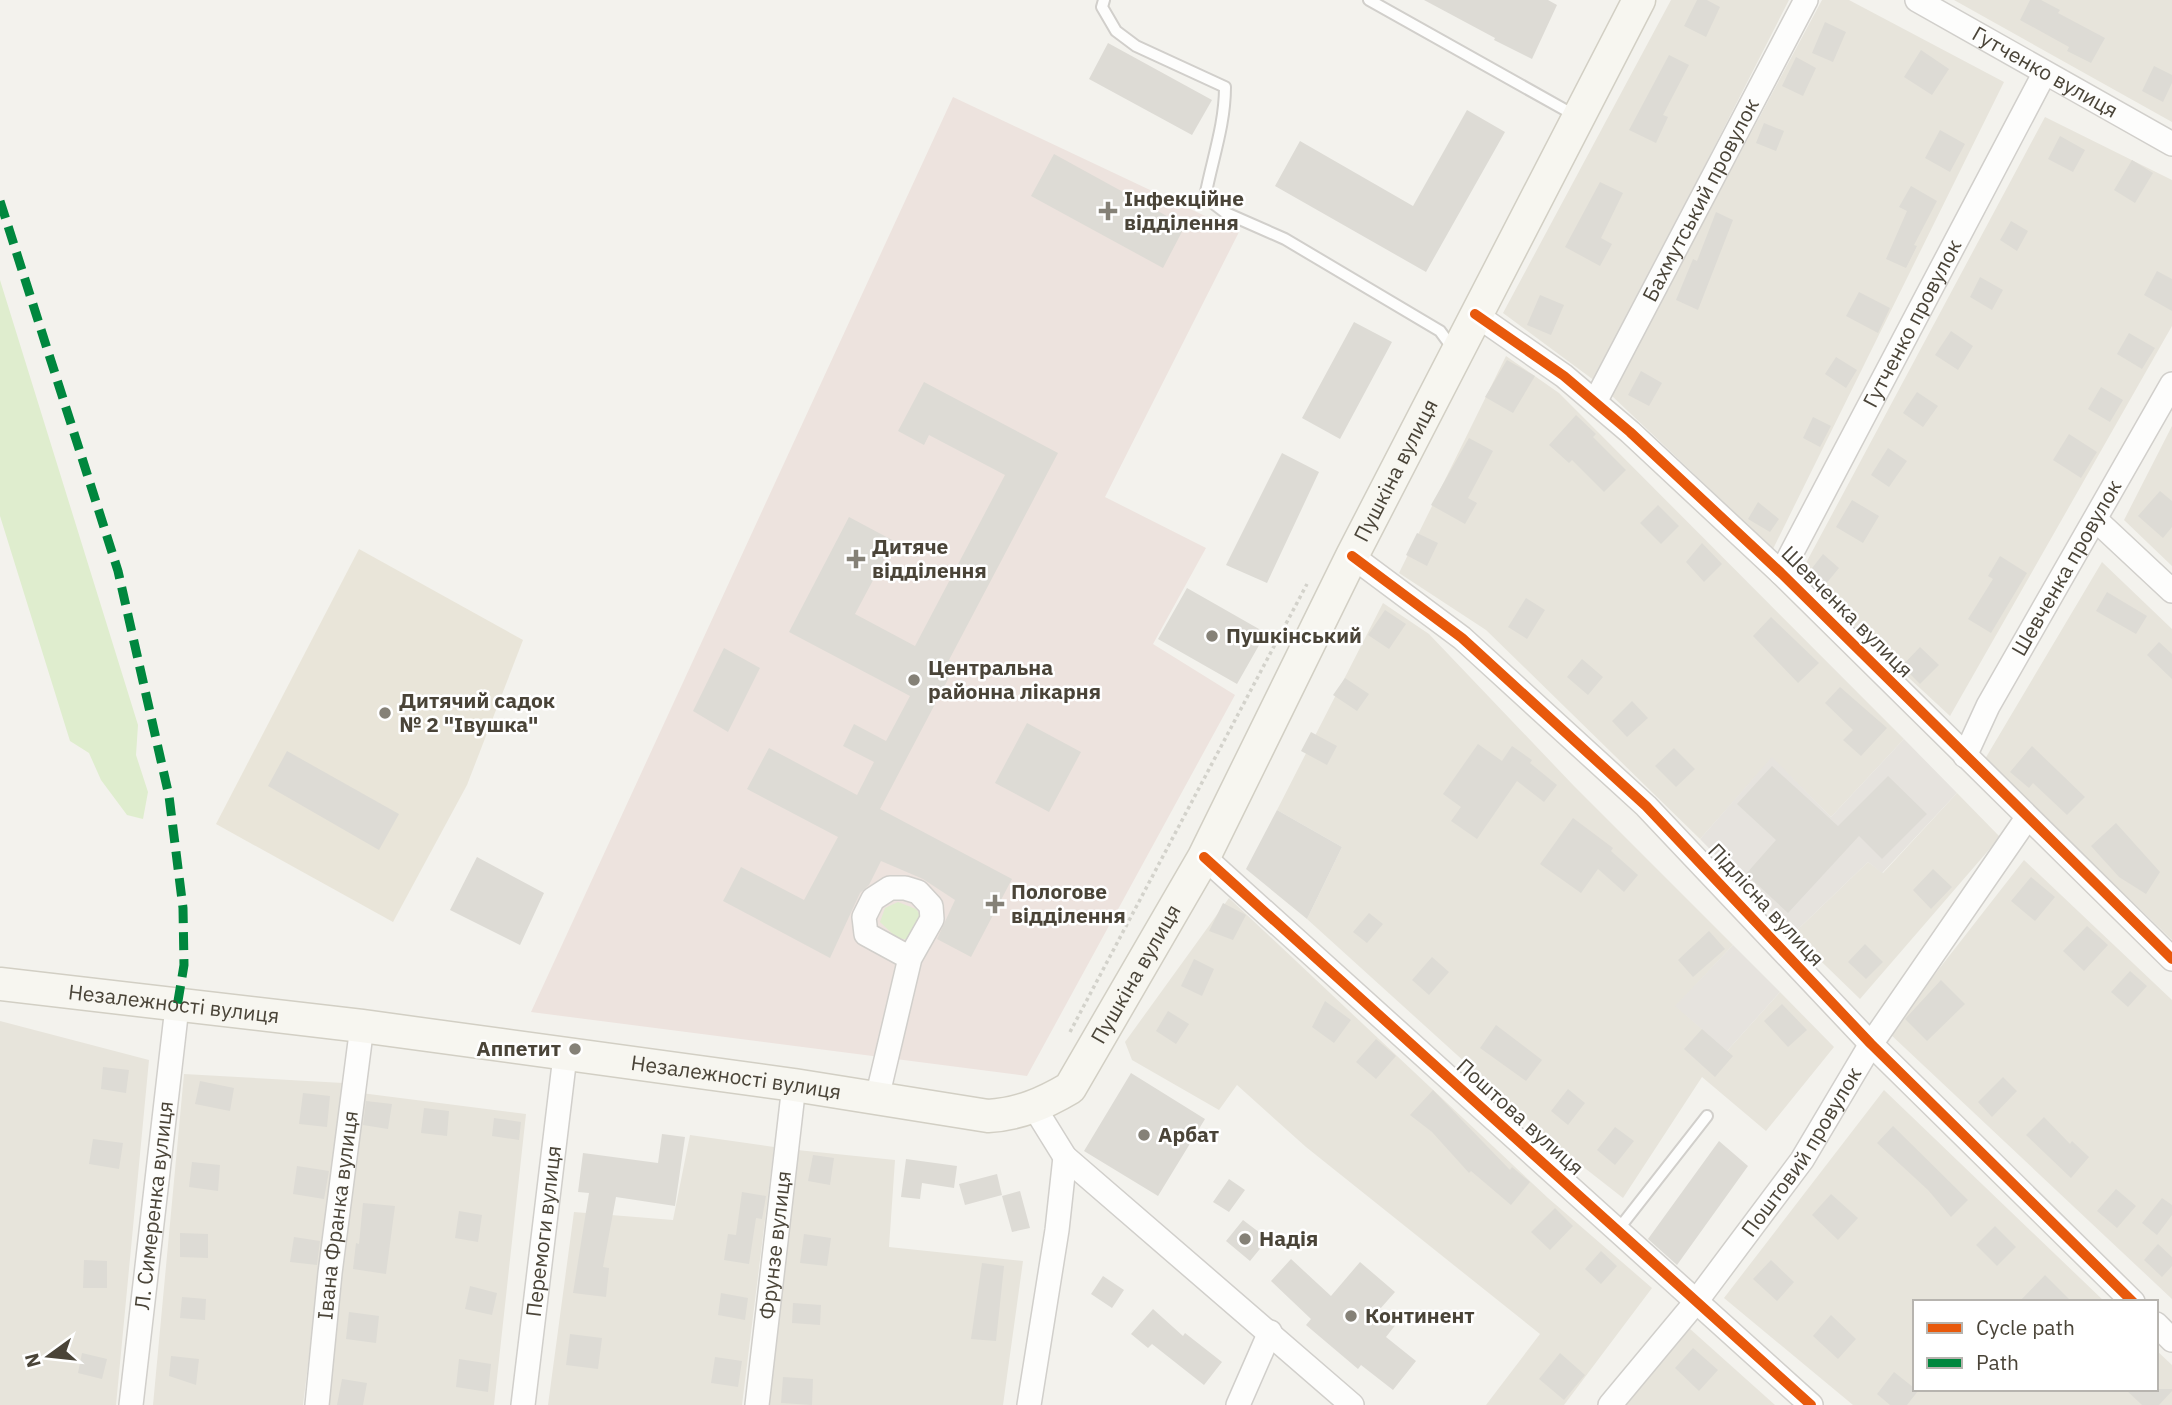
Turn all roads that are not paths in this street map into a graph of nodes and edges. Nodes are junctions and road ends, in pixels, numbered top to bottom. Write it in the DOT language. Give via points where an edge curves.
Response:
graph roads {
  1 [pos="1104,0"];
  2 [pos="1369,0"];
  3 [pos="1639,0"];
  4 [pos="1807,0"];
  5 [pos="1917,0"];
  6 [pos="2044,74"];
  7 [pos="1578,117"];
  8 [pos="2172,144"];
  9 [pos="1475,314"];
  10 [pos="1456,352"];
  11 [pos="2172,384"];
  12 [pos="1595,402"];
  13 [pos="2096,520"];
  14 [pos="1352,556"];
  15 [pos="1781,573"];
  16 [pos="2172,591"];
  17 [pos="1965,756"];
  18 [pos="2027,818"];
  19 [pos="1204,858"];
  20 [pos="911,958"];
  21 [pos="2172,959"];
  22 [pos="0,984"];
  23 [pos="177,1007"];
  24 [pos="362,1026"];
  25 [pos="1871,1044"];
  26 [pos="565,1056"];
  27 [pos="794,1085"];
  28 [pos="877,1098"];
  29 [pos="1034,1107"];
  30 [pos="1707,1116"];
  31 [pos="1065,1157"];
  32 [pos="1617,1231"];
  33 [pos="2131,1300"];
  34 [pos="1695,1303"];
  35 [pos="2158,1326"];
  36 [pos="1270,1332"];
  37 [pos="2172,1340"];
  38 [pos="131,1405"];
  39 [pos="317,1405"];
  40 [pos="523,1405"];
  41 [pos="757,1405"];
  42 [pos="1029,1405"];
  43 [pos="1238,1405"];
  44 [pos="1352,1405"];
  45 [pos="1610,1405"];
  46 [pos="1811,1405"];
  1 -- 10 [label="lane" via="1101,7 1116,31 1136,46 1225,87 1225,116 1205,197 1440,331"];
  2 -- 7 [label="lane"];
  3 -- 7 [label="main road, Пушкіна вулиця"];
  4 -- 12 [label="street, Бахмутський провулок"];
  5 -- 6 [label="street, Гутченко вулиця"];
  6 -- 8 [label="street, Гутченко вулиця"];
  6 -- 15 [label="street, Гутченко провулок"];
  7 -- 9 [label="main road, Пушкіна вулиця"];
  9 -- 10 [label="main road, Пушкіна вулиця"];
  9 -- 12 [label="street, Шевченка вулиця"];
  10 -- 14 [label="main road, Пушкіна вулиця"];
  11 -- 13 [label="street, Шевченка провулок"];
  12 -- 15 [label="street, Шевченка вулиця"];
  13 -- 16 [label="street"];
  13 -- 17 [label="street, Шевченка провулок" via="1988,706"];
  14 -- 19 [label="main road, Пушкіна вулиця"];
  14 -- 25 [label="street, Підлісна вулиця" via="1462,638 1646,806"];
  15 -- 17 [label="street, Шевченка вулиця"];
  17 -- 18 [label="street, Шевченка вулиця"];
  18 -- 21 [label="street, Шевченка вулиця"];
  18 -- 25 [label="street, Поштовий провулок"];
  19 -- 29 [label="main road, Пушкіна вулиця" via="1070,1088"];
  19 -- 32 [label="street, Поштова вулиця"];
  20 -- 28 [label="street"];
  22 -- 23 [label="main road, Незалежності вулиця"];
  23 -- 24 [label="main road, Незалежності вулиця"];
  23 -- 38 [label="street, Л. Симеренка вулиця"];
  24 -- 26 [label="main road, Незалежності вулиця"];
  24 -- 39 [label="street, Івана Франка вулиця"];
  25 -- 33 [label="street, Підлісна вулиця"];
  25 -- 34 [label="street, Поштовий провулок" via="1802,1160"];
  26 -- 27 [label="main road, Незалежності вулиця"];
  26 -- 40 [label="street, Перемоги вулиця"];
  27 -- 28 [label="main road, Незалежності вулиця"];
  27 -- 41 [label="street, Фрунзе вулиця"];
  28 -- 29 [label="main road, Незалежності вулиця" via="988,1116"];
  29 -- 31 [label="street"];
  30 -- 32 [label="lane"];
  31 -- 36 [label="street"];
  31 -- 42 [label="street"];
  32 -- 34 [label="street, Поштова вулиця"];
  34 -- 45 [label="street, Поштовий провулок"];
  34 -- 46 [label="street, Поштова вулиця"];
  35 -- 37 [label="street"];
  36 -- 43 [label="street"];
  36 -- 44 [label="street"];
}
